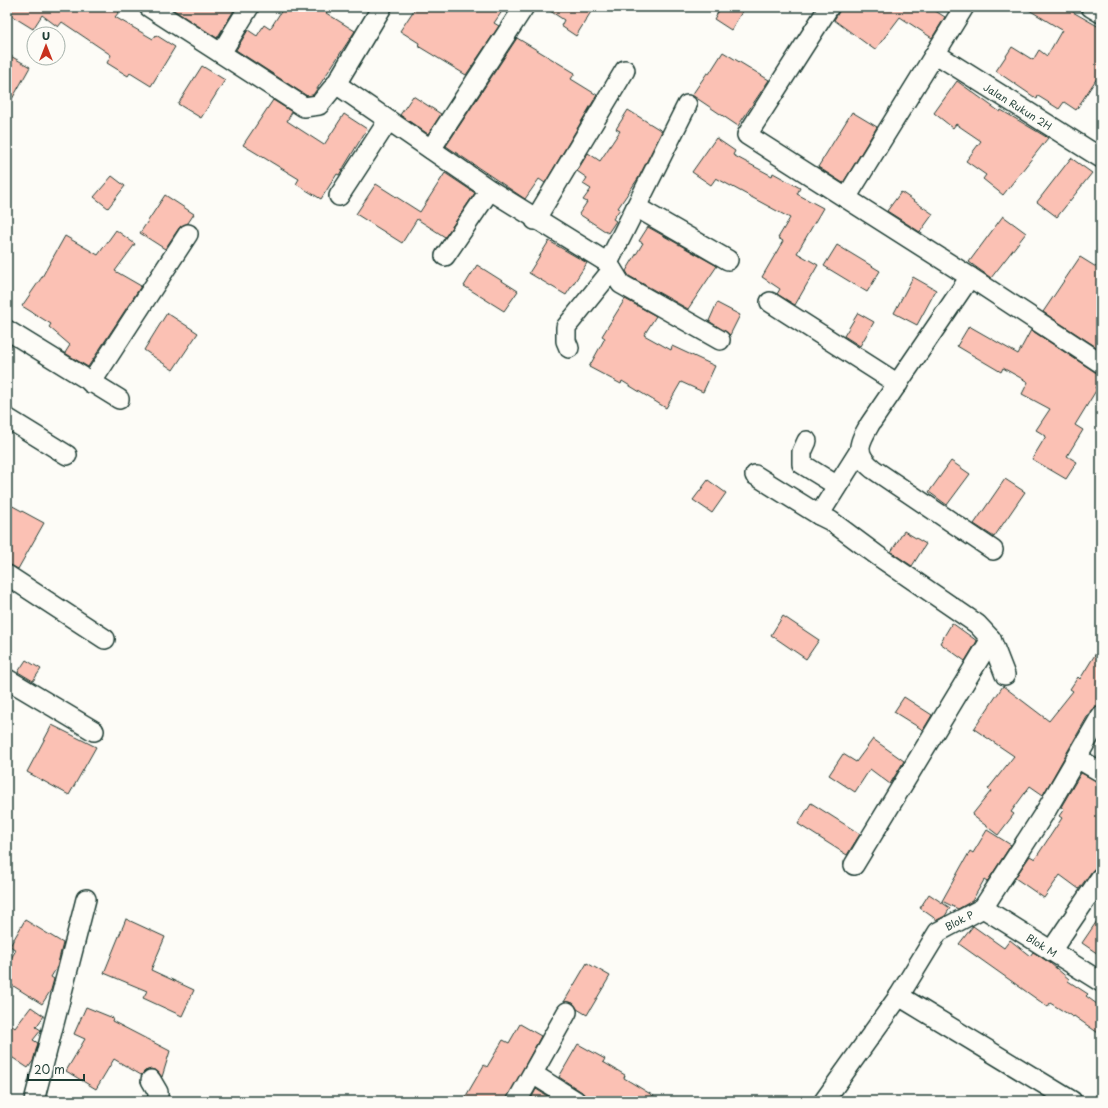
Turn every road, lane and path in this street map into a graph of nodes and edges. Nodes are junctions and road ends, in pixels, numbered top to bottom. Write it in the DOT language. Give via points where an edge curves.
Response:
graph roads {
  1 [pos="149,7"];
  2 [pos="249,7"];
  3 [pos="382,7"];
  4 [pos="524,7"];
  5 [pos="829,7"];
  6 [pos="964,7"];
  7 [pos="1091,7"];
  8 [pos="1101,13"];
  9 [pos="221,53"];
  10 [pos="936,54"];
  11 [pos="625,70"];
  12 [pos="336,84"];
  13 [pos="687,105"];
  14 [pos="388,121"];
  15 [pos="431,149"];
  16 [pos="1101,158"];
  17 [pos="490,190"];
  18 [pos="339,196"];
  19 [pos="846,198"];
  20 [pos="636,206"];
  21 [pos="535,220"];
  22 [pos="188,234"];
  23 [pos="445,256"];
  24 [pos="728,260"];
  25 [pos="603,261"];
  26 [pos="970,277"];
  27 [pos="770,302"];
  28 [pos="7,330"];
  29 [pos="720,340"];
  30 [pos="568,348"];
  31 [pos="1101,363"];
  32 [pos="91,382"];
  33 [pos="898,384"];
  34 [pos="119,399"];
  35 [pos="7,418"];
  36 [pos="807,441"];
  37 [pos="860,450"];
  38 [pos="67,455"];
  39 [pos="755,475"];
  40 [pos="836,486"];
  41 [pos="819,515"];
  42 [pos="993,550"];
  43 [pos="7,575"];
  44 [pos="105,639"];
  45 [pos="991,639"];
  46 [pos="1005,675"];
  47 [pos="7,679"];
  48 [pos="1101,716"];
  49 [pos="94,731"];
  50 [pos="1077,758"];
  51 [pos="1101,772"];
  52 [pos="854,865"];
  53 [pos="1101,877"];
  54 [pos="86,899"];
  55 [pos="983,908"];
  56 [pos="1051,951"];
  57 [pos="1101,982"];
  58 [pos="899,996"];
  59 [pos="567,1012"];
  60 [pos="533,1074"];
  61 [pos="151,1080"];
  62 [pos="34,1101"];
  63 [pos="158,1101"];
  64 [pos="517,1101"];
  65 [pos="576,1101"];
  66 [pos="824,1101"];
  67 [pos="1072,1101"];
  1 -- 9 [label="street"];
  2 -- 9 [label="street"];
  3 -- 12 [label="street"];
  4 -- 15 [label="street"];
  5 -- 19 [label="street" via="747,135"];
  6 -- 10 [label="street"];
  7 -- 8 [label="street"];
  9 -- 12 [label="street" via="304,107 319,105"];
  10 -- 16 [label="street, Jalan Rukun 2H"];
  10 -- 19 [label="street"];
  11 -- 21 [label="street"];
  12 -- 14 [label="street"];
  13 -- 20 [label="street"];
  14 -- 15 [label="street"];
  14 -- 18 [label="street"];
  15 -- 17 [label="street"];
  17 -- 21 [label="street"];
  17 -- 23 [label="street"];
  19 -- 26 [label="street"];
  20 -- 24 [label="street"];
  20 -- 25 [label="street"];
  21 -- 25 [label="street"];
  22 -- 32 [label="street"];
  25 -- 29 [label="street" via="620,284"];
  25 -- 30 [label="street" via="566,327"];
  26 -- 31 [label="street"];
  26 -- 33 [label="street"];
  27 -- 33 [label="street"];
  28 -- 32 [label="street"];
  32 -- 34 [label="street"];
  33 -- 37 [label="street" via="863,437"];
  35 -- 38 [label="street"];
  36 -- 40 [label="street" via="802,452 802,464"];
  37 -- 40 [label="street"];
  37 -- 42 [label="street" via="861,456 873,469"];
  39 -- 41 [label="street"];
  40 -- 41 [label="street"];
  41 -- 45 [label="street" via="977,624"];
  43 -- 44 [label="street"];
  45 -- 46 [label="street"];
  45 -- 52 [label="street"];
  47 -- 49 [label="street"];
  48 -- 50 [label="street, Blok P"];
  50 -- 51 [label="street"];
  50 -- 55 [label="street, Blok P"];
  53 -- 56 [label="street"];
  54 -- 62 [label="street"];
  55 -- 56 [label="street, Blok M"];
  55 -- 58 [label="street, Blok P" via="938,932"];
  56 -- 57 [label="street, Blok M"];
  58 -- 66 [label="street, Blok P"];
  58 -- 67 [label="street"];
  59 -- 60 [label="street"];
  60 -- 64 [label="street"];
  60 -- 65 [label="street"];
  61 -- 63 [label="street" via="158,1092"];
}
